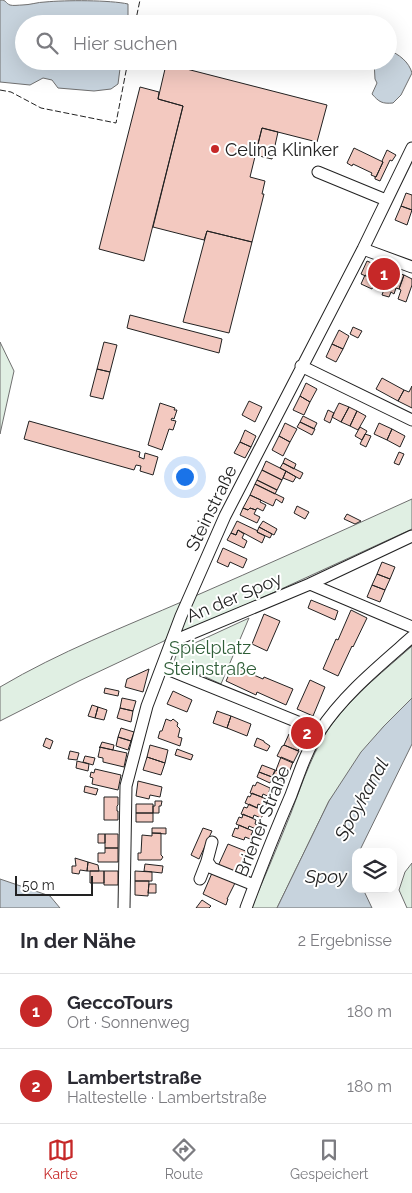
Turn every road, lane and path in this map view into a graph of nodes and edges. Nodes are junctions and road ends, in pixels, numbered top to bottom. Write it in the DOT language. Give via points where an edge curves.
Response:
graph roads {
  1 [pos="411,154"];
  2 [pos="318,172"];
  3 [pos="386,200"];
  4 [pos="363,249"];
  5 [pos="412,267"];
  6 [pos="301,366"];
  7 [pos="412,420"];
  8 [pos="412,536"];
  9 [pos="310,584"];
  10 [pos="412,627"];
  11 [pos="412,637"];
  12 [pos="171,642"];
  13 [pos="162,667"];
  14 [pos="320,731"];
  15 [pos="212,842"];
  16 [pos="207,861"];
  17 [pos="200,879"];
  18 [pos="254,885"];
  19 [pos="124,908"];
  20 [pos="246,908"];
  1 -- 3 [label="street, Steinstraße"];
  2 -- 3 [label="street"];
  3 -- 4 [label="street, Steinstraße"];
  4 -- 5 [label="street"];
  4 -- 6 [label="street, Steinstraße"];
  6 -- 7 [label="street"];
  6 -- 12 [label="street, Steinstraße" via="225,516"];
  8 -- 9 [label="street, An der Spoy"];
  9 -- 10 [label="street, An der Spoy"];
  9 -- 12 [label="street, An der Spoy"];
  11 -- 14 [label="street, Briener Straße" via="368,675"];
  12 -- 13 [label="street, Steinstraße"];
  13 -- 14 [label="street"];
  13 -- 19 [label="street, Steinstraße" via="147,706 126,786"];
  14 -- 18 [label="street, Briener Straße"];
  15 -- 16 [label="street"];
  16 -- 17 [label="street"];
  16 -- 18 [label="street" via="212,868"];
  18 -- 20 [label="street, Briener Straße"];
}
